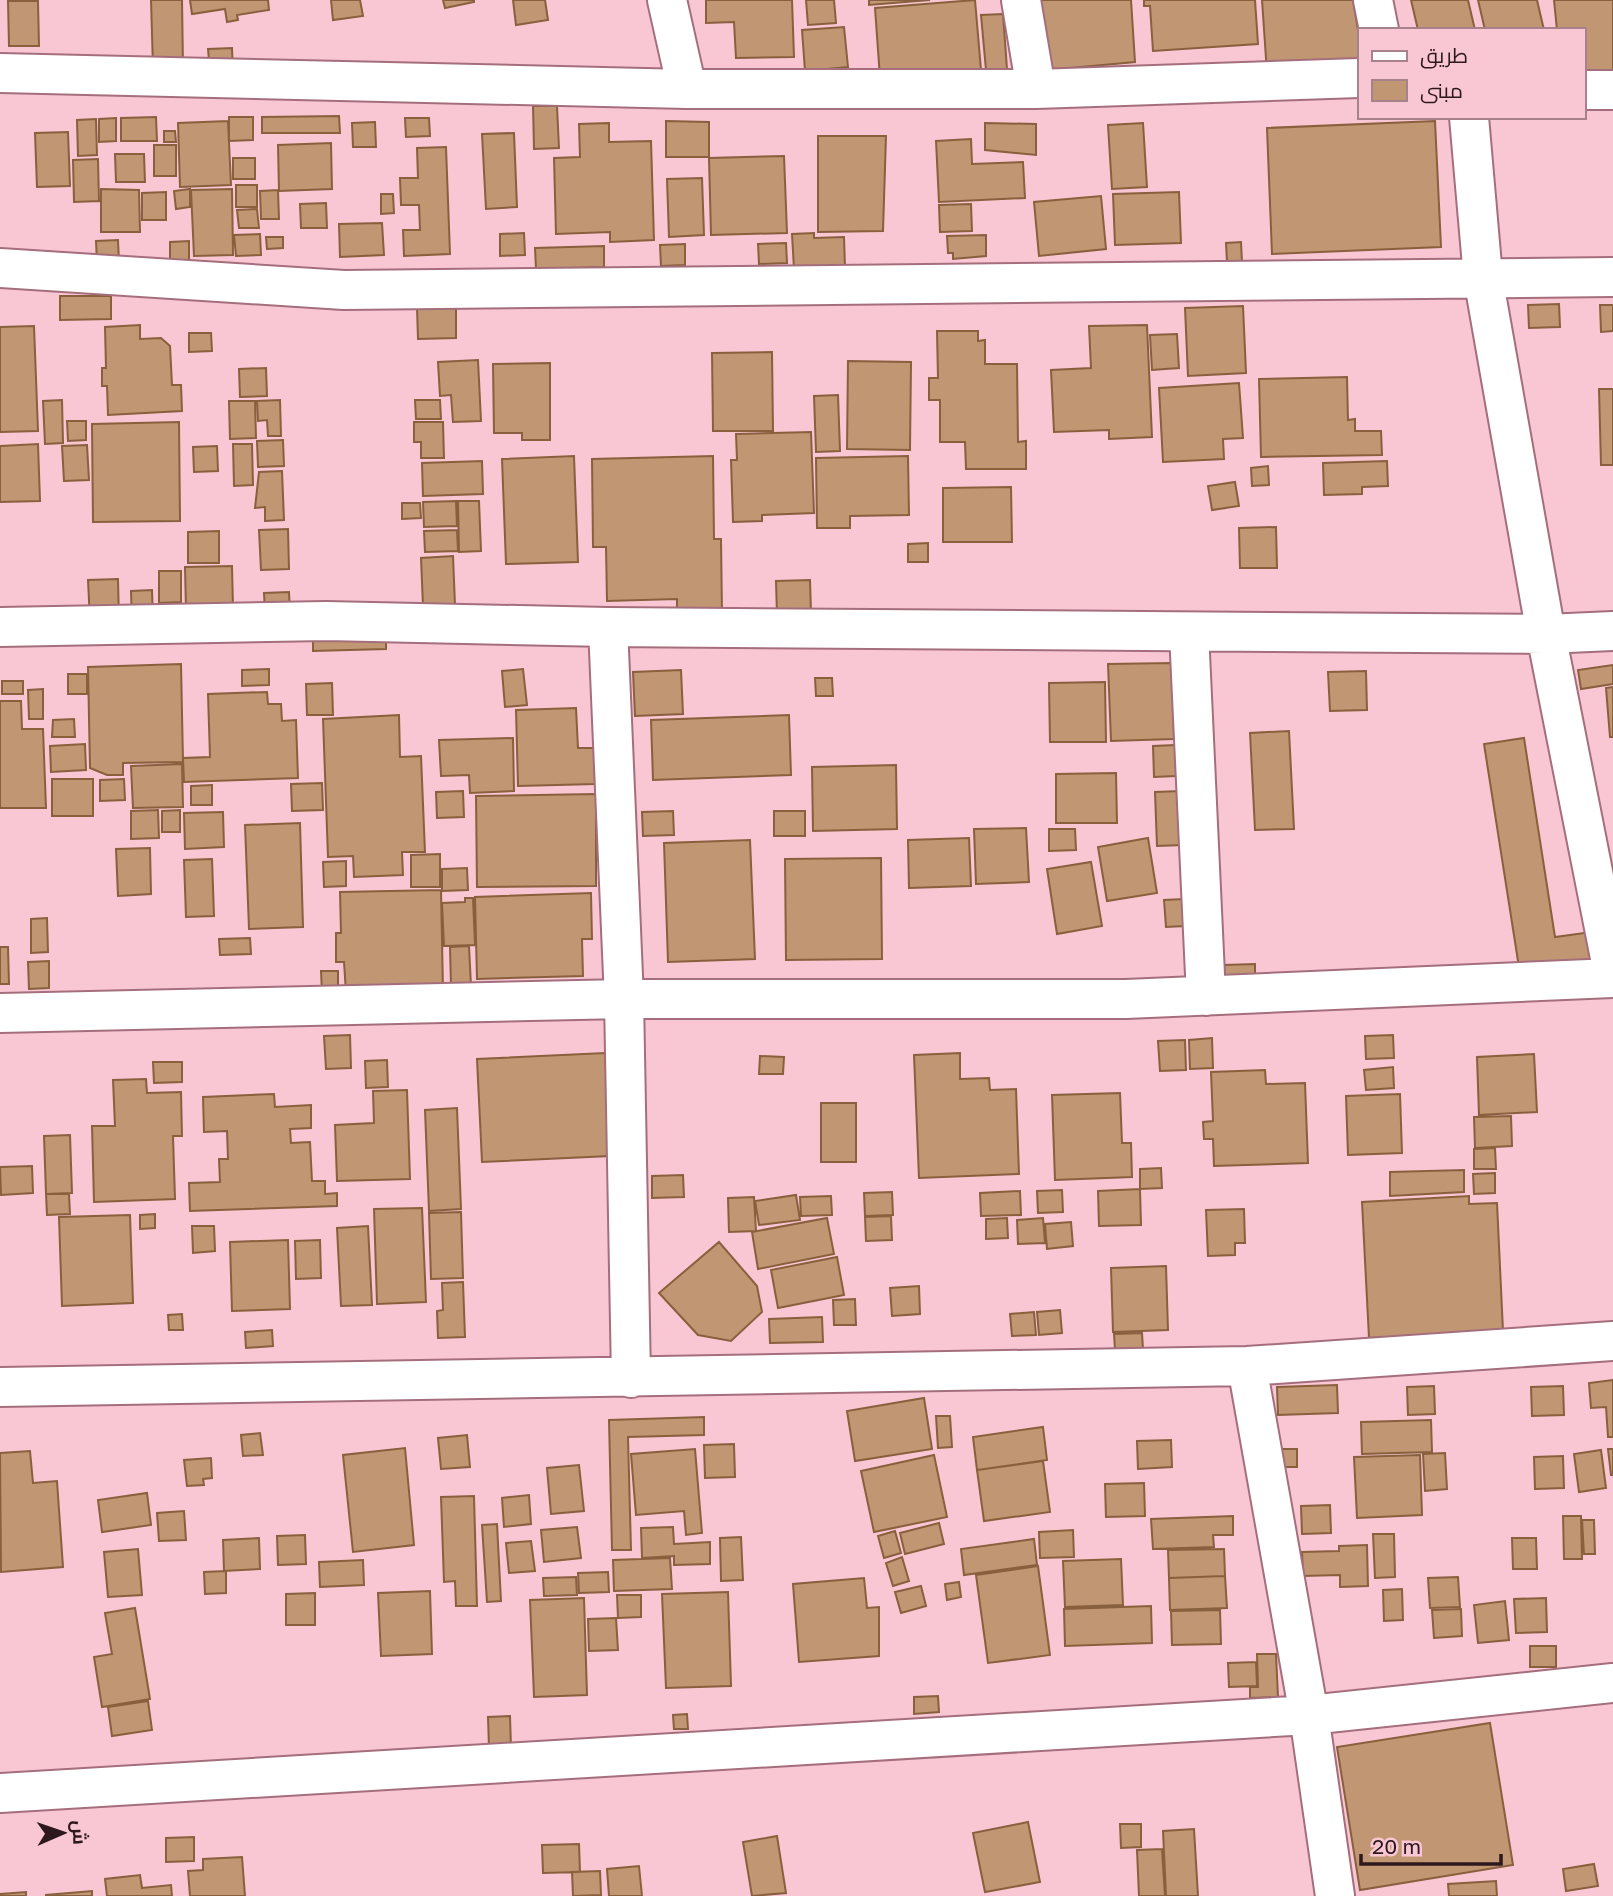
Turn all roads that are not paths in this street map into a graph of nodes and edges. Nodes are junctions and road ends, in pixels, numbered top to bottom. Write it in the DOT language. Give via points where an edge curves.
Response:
graph roads {
  1 [pos="667,0"];
  2 [pos="1021,0"];
  3 [pos="1373,0"];
  4 [pos="1379,28"];
  5 [pos="0,73"];
  6 [pos="1358,78"];
  7 [pos="687,89"];
  8 [pos="1037,89"];
  9 [pos="1585,90"];
  10 [pos="1613,90"];
  11 [pos="1469,119"];
  12 [pos="0,268"];
  13 [pos="1483,277"];
  14 [pos="1613,277"];
  15 [pos="0,627"];
  16 [pos="608,627"];
  17 [pos="1613,631"];
  18 [pos="1189,632"];
  19 [pos="1546,635"];
  20 [pos="1613,973"];
  21 [pos="1613,978"];
  22 [pos="1206,996"];
  23 [pos="624,999"];
  24 [pos="0,1013"];
  25 [pos="1613,1340"];
  26 [pos="1247,1366"];
  27 [pos="631,1378"];
  28 [pos="0,1387"];
  29 [pos="1613,1683"];
  30 [pos="1309,1715"];
  31 [pos="0,1793"];
  32 [pos="1335,1896"];
  1 -- 7 [label="street"];
  2 -- 8 [label="street"];
  3 -- 4 [label="street"];
  5 -- 7 [label="street"];
  6 -- 8 [label="street"];
  7 -- 8 [label="street"];
  9 -- 10 [label="street"];
  11 -- 13 [label="street"];
  12 -- 13 [label="street" via="344,290"];
  13 -- 14 [label="street"];
  13 -- 19 [label="street"];
  15 -- 16 [label="street" via="326,621"];
  16 -- 18 [label="street"];
  16 -- 23 [label="street"];
  17 -- 19 [label="street"];
  18 -- 19 [label="street"];
  18 -- 22 [label="street"];
  19 -- 20 [label="street"];
  21 -- 22 [label="street"];
  22 -- 23 [label="street"];
  23 -- 24 [label="street"];
  23 -- 27 [label="street"];
  25 -- 26 [label="street"];
  26 -- 27 [label="street"];
  26 -- 30 [label="street"];
  27 -- 28 [label="street"];
  29 -- 30 [label="street"];
  30 -- 31 [label="street"];
  30 -- 32 [label="street"];
}
